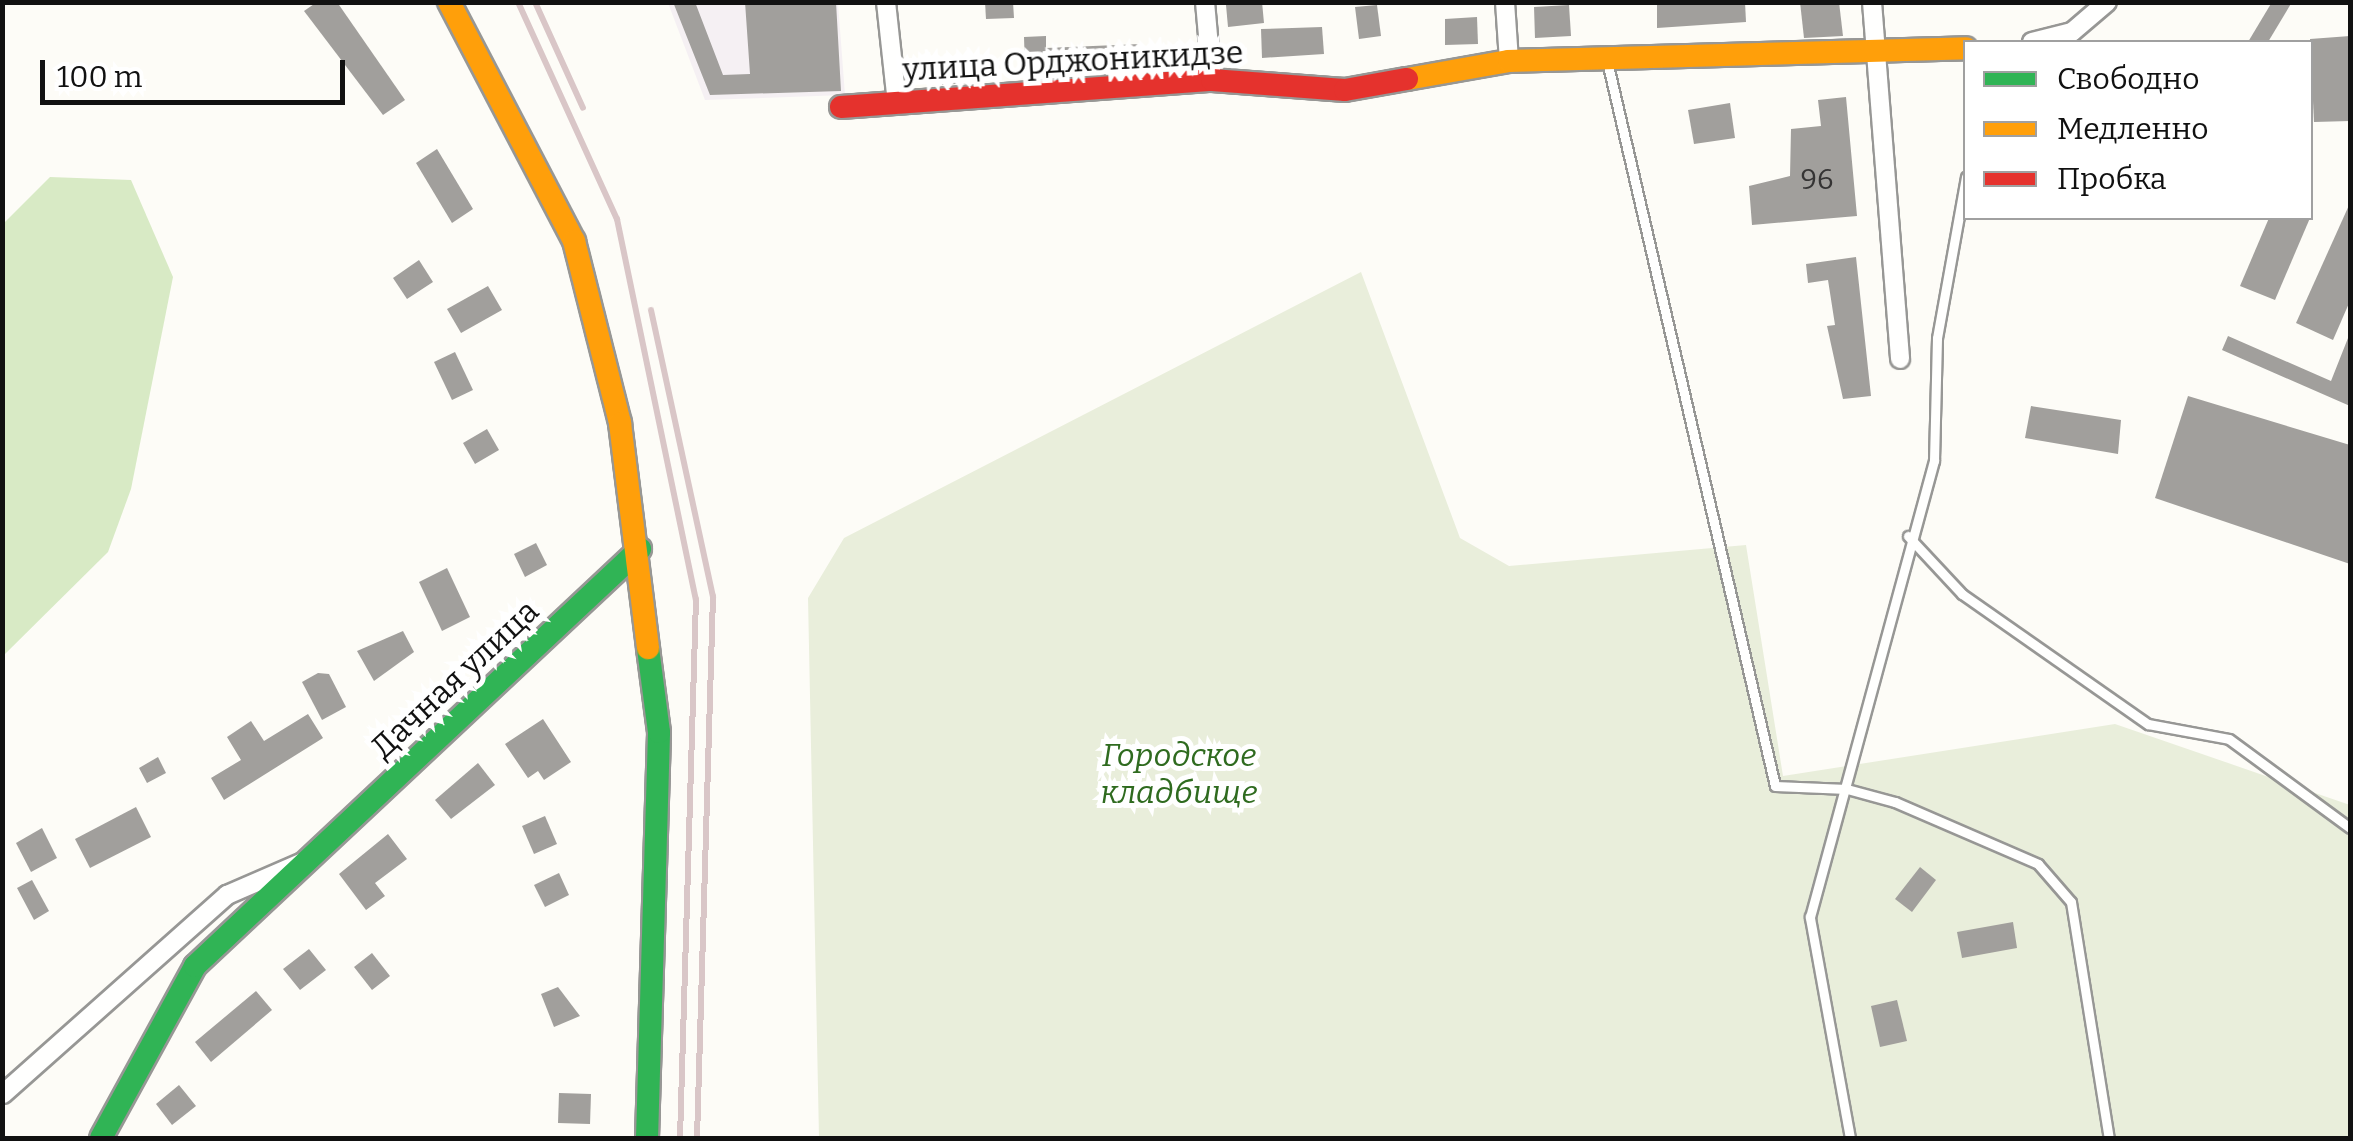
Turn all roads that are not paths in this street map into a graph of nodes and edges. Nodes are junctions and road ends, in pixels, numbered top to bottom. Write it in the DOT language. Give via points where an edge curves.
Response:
graph roads {
  1 [pos="449,2"];
  2 [pos="886,2"];
  3 [pos="1205,2"];
  4 [pos="1504,2"];
  5 [pos="1872,2"];
  6 [pos="2101,10"];
  7 [pos="2036,40"];
  8 [pos="1963,48"];
  9 [pos="1876,50"];
  10 [pos="1606,58"];
  11 [pos="1509,62"];
  12 [pos="1212,80"];
  13 [pos="896,104"];
  14 [pos="841,107"];
  15 [pos="1963,194"];
  16 [pos="1900,359"];
  17 [pos="1908,536"];
  18 [pos="640,550"];
  19 [pos="1847,788"];
  20 [pos="2350,828"];
  21 [pos="315,856"];
  22 [pos="3,1094"];
  23 [pos="102,1138"];
  24 [pos="648,1138"];
  25 [pos="1850,1138"];
  26 [pos="2109,1138"];
  1 -- 18 [label="street" via="574,240"];
  2 -- 13 [label="street"];
  3 -- 12 [label="street"];
  4 -- 11 [label="street"];
  5 -- 9 [label="street"];
  6 -- 7 [label="street"];
  8 -- 9 [label="street, улица Орджоникидзе"];
  9 -- 10 [label="street, улица Орджоникидзе"];
  9 -- 16 [label="street"];
  10 -- 11 [label="street, улица Орджоникидзе"];
  10 -- 19 [label="lane" via="1775,786"];
  11 -- 12 [label="street, улица Орджоникидзе" via="1345,90"];
  12 -- 13 [label="street, улица Орджоникидзе"];
  13 -- 14 [label="street, улица Орджоникидзе"];
  15 -- 17 [label="lane" via="1937,338 1934,461"];
  17 -- 19 [label="lane"];
  17 -- 20 [label="lane" via="1962,594 2148,724 2229,739"];
  18 -- 21 [label="street, Дачная улица"];
  18 -- 24 [label="street" via="659,732 662,875"];
  19 -- 25 [label="lane" via="1810,916"];
  19 -- 26 [label="lane" via="2038,864 2071,902"];
  21 -- 22 [label="street, Дачная улица" via="227,895"];
  21 -- 23 [label="street, Дачная улица" via="195,966"];
}
